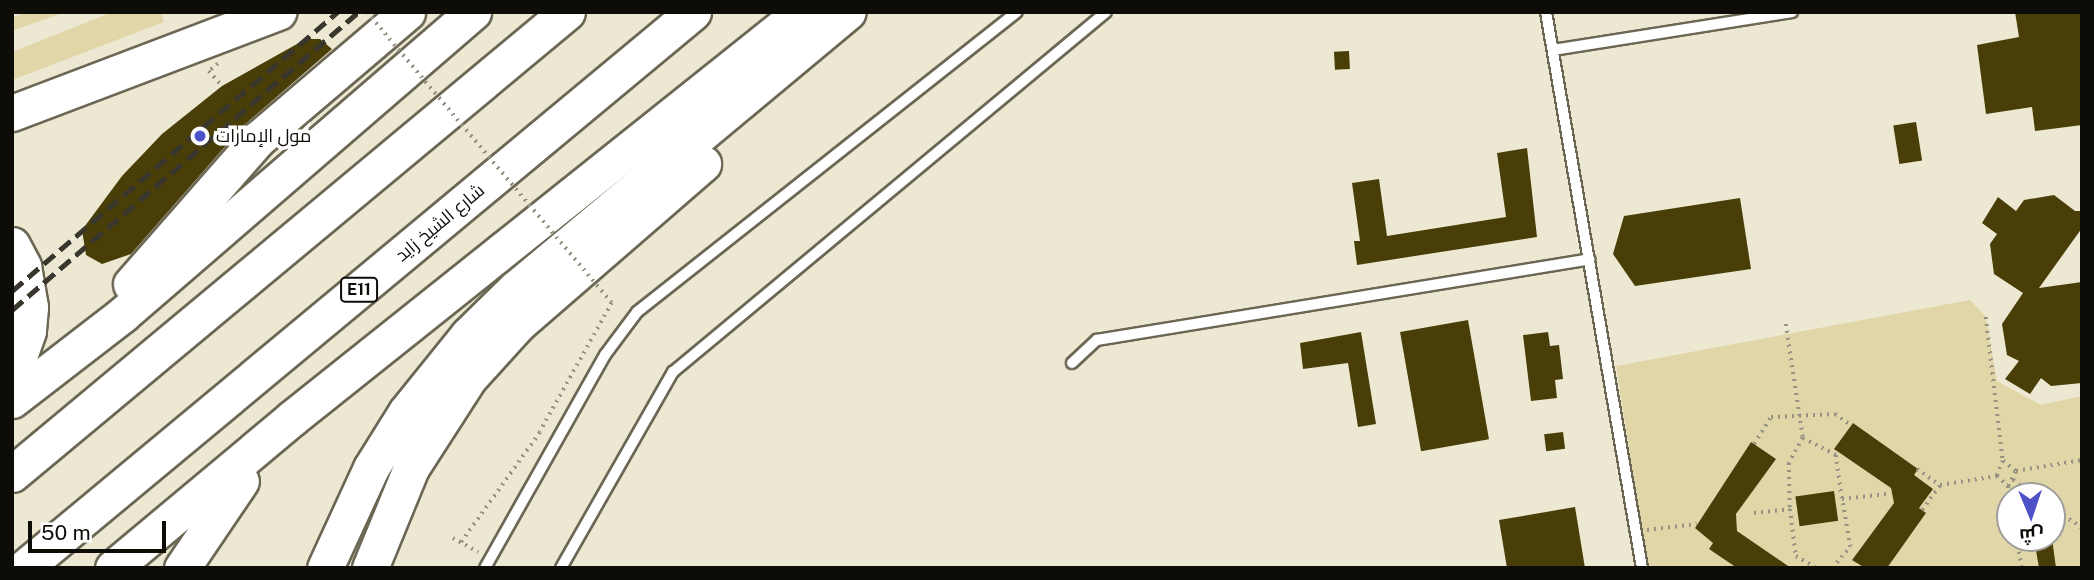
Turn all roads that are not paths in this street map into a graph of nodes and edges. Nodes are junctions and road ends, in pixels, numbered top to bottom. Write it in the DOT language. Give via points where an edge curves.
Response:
graph roads {
  1 [pos="278,12"];
  2 [pos="407,12"];
  3 [pos="473,12"];
  4 [pos="530,12"];
  5 [pos="567,12"];
  6 [pos="693,12"];
  7 [pos="801,12"];
  8 [pos="816,12"];
  9 [pos="848,12"];
  10 [pos="863,12"];
  11 [pos="1017,12"];
  12 [pos="1106,12"];
  13 [pos="1546,12"];
  14 [pos="1791,12"];
  15 [pos="1553,50"];
  16 [pos="466,96"];
  17 [pos="12,113"];
  18 [pos="12,245"];
  19 [pos="1589,259"];
  20 [pos="63,359"];
  21 [pos="1072,363"];
  22 [pos="12,377"];
  23 [pos="426,386"];
  24 [pos="12,400"];
  25 [pos="291,419"];
  26 [pos="12,474"];
  27 [pos="24,568"];
  28 [pos="113,568"];
  29 [pos="182,568"];
  30 [pos="325,568"];
  31 [pos="370,568"];
  32 [pos="485,568"];
  33 [pos="561,568"];
  34 [pos="1642,568"];
  1 -- 17 [label="highway"];
  2 -- 20 [label="highway" via="258,139"];
  3 -- 20 [label="highway" via="122,315"];
  4 -- 16 [label="highway"];
  5 -- 16 [label="highway"];
  6 -- 27 [label="highway, شارع الشيخ زايد / E11"];
  7 -- 25 [label="highway"];
  8 -- 23 [label="highway" via="531,248 484,300"];
  9 -- 23 [label="highway" via="515,289"];
  10 -- 31 [label="highway" via="724,146 493,350 448,406 417,458"];
  11 -- 32 [label="lane" via="637,312 605,355"];
  12 -- 33 [label="lane" via="673,372"];
  13 -- 15 [label="lane"];
  14 -- 15 [label="lane"];
  15 -- 19 [label="lane"];
  16 -- 26 [label="highway"];
  18 -- 22 [label="highway" via="26,276 30,307 28,331"];
  19 -- 21 [label="lane" via="1097,340"];
  19 -- 34 [label="lane"];
  20 -- 24 [label="highway"];
  23 -- 30 [label="highway" via="371,468"];
  25 -- 28 [label="highway"];
  25 -- 29 [label="highway" via="213,515"];
}
